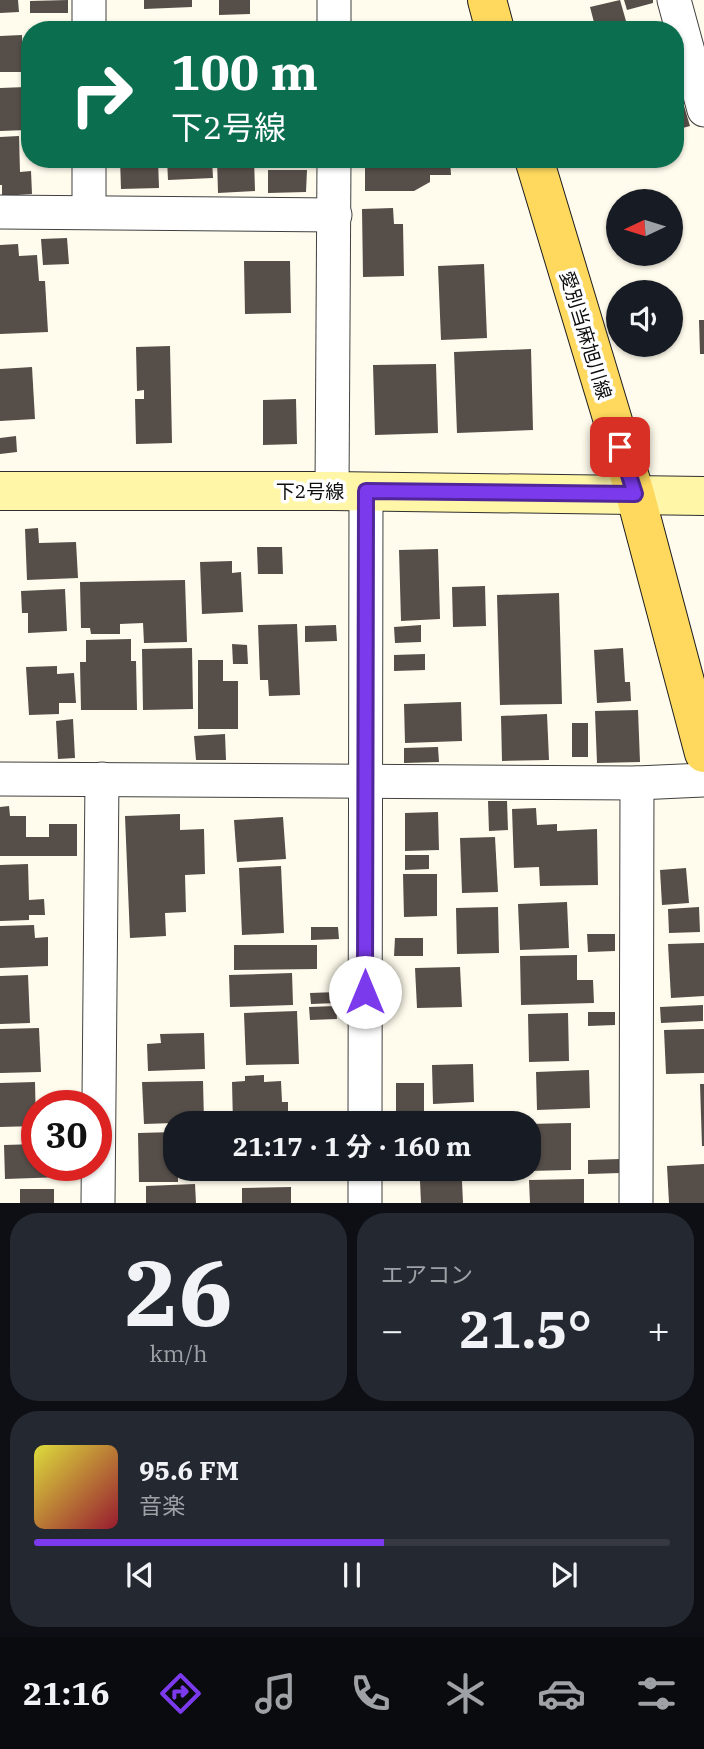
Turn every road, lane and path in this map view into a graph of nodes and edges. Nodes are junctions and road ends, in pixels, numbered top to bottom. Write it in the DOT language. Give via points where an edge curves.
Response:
graph roads {
  1 [pos="89,0"];
  2 [pos="334,0"];
  3 [pos="486,0"];
  4 [pos="674,0"];
  5 [pos="89,21"];
  6 [pos="334,21"];
  7 [pos="492,21"];
  8 [pos="680,21"];
  9 [pos="684,37"];
  10 [pos="704,110"];
  11 [pos="89,168"];
  12 [pos="334,168"];
  13 [pos="537,168"];
  14 [pos="0,212"];
  15 [pos="89,212"];
  16 [pos="335,215"];
  17 [pos="0,491"];
  18 [pos="349,491"];
  19 [pos="635,494"];
  20 [pos="704,496"];
  21 [pos="704,753"];
  22 [pos="0,779"];
  23 [pos="102,779"];
  24 [pos="704,780"];
  25 [pos="365,781"];
  26 [pos="637,783"];
  27 [pos="365,1111"];
  28 [pos="365,1181"];
  29 [pos="98,1203"];
  30 [pos="365,1203"];
  31 [pos="636,1203"];
  1 -- 5 [label="street"];
  2 -- 6 [label="street"];
  3 -- 7 [label="main road"];
  4 -- 8 [label="street"];
  9 -- 10 [label="street"];
  11 -- 15 [label="street"];
  12 -- 16 [label="street"];
  13 -- 19 [label="main road, 愛別当麻旭川線"];
  14 -- 15 [label="street"];
  15 -- 16 [label="street"];
  16 -- 18 [label="street"];
  17 -- 18 [label="street, 下2号線"];
  18 -- 19 [label="street, 下2号線"];
  18 -- 25 [label="street"];
  19 -- 20 [label="street, 下2号線"];
  19 -- 21 [label="main road, 愛別当麻旭川線"];
  22 -- 23 [label="street"];
  23 -- 25 [label="street"];
  23 -- 29 [label="street"];
  24 -- 26 [label="street"];
  25 -- 26 [label="street"];
  25 -- 27 [label="street"];
  26 -- 31 [label="street"];
  28 -- 30 [label="street"];
}
